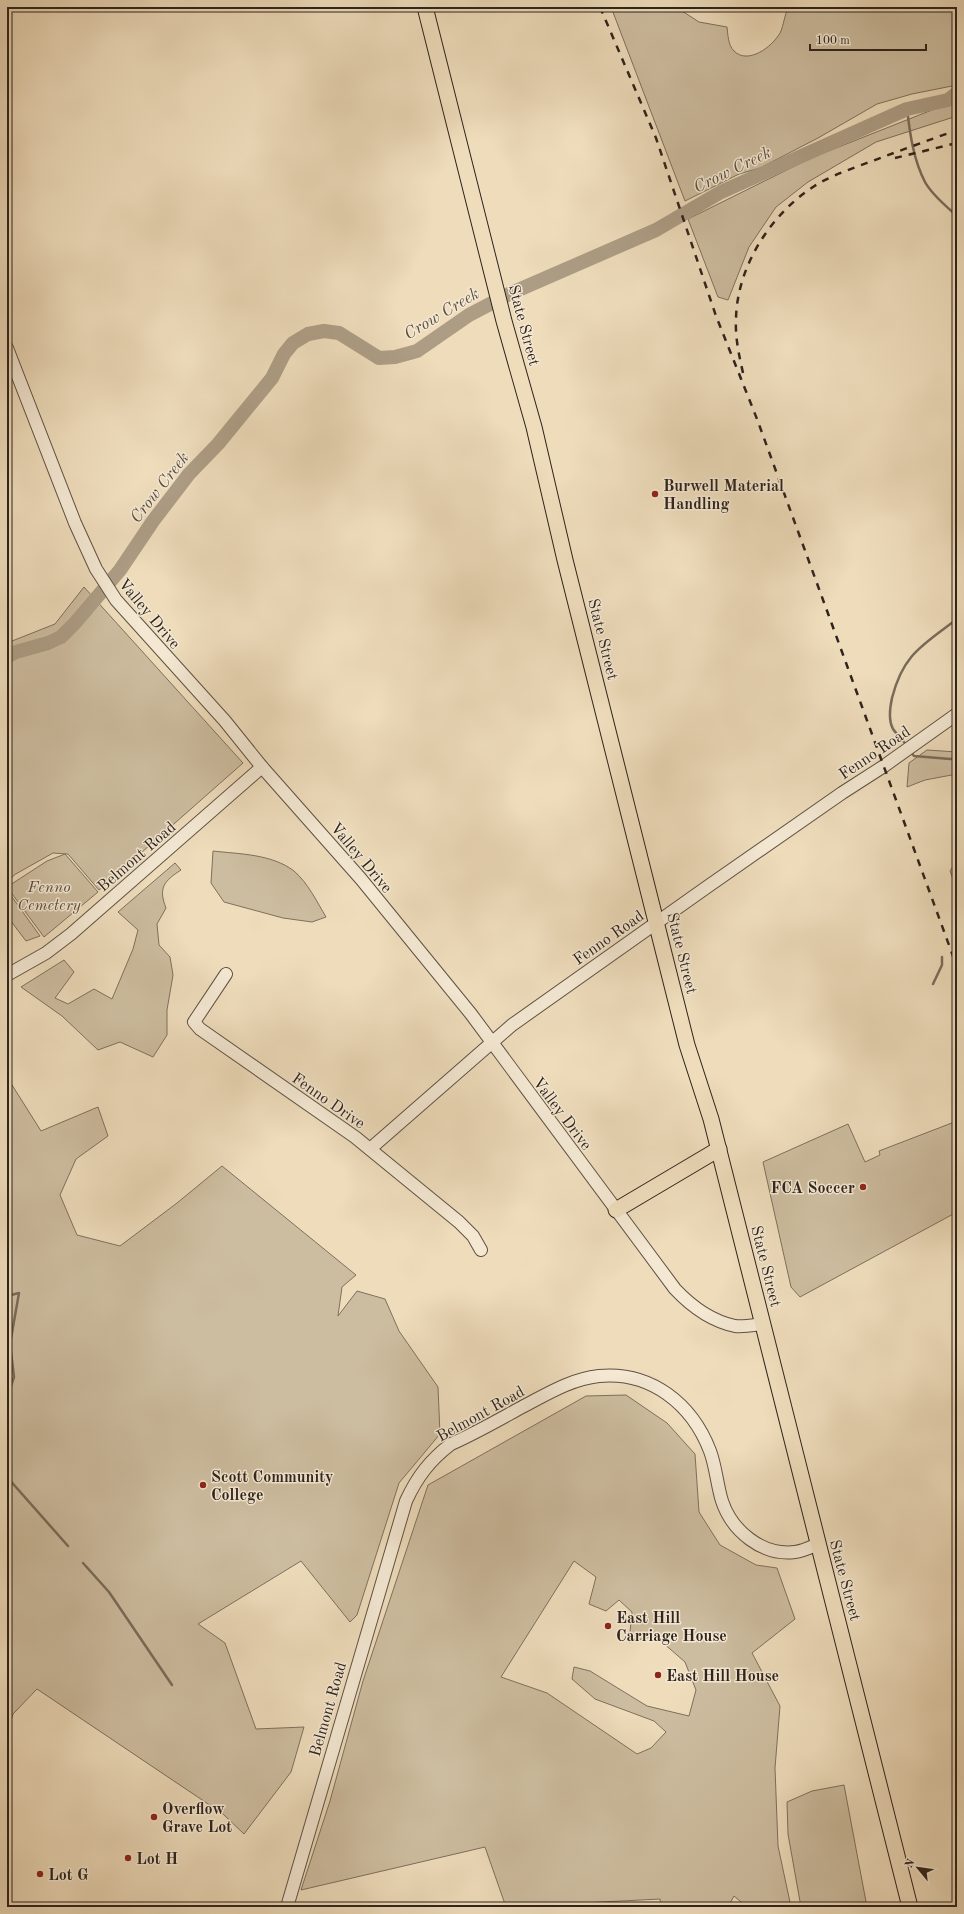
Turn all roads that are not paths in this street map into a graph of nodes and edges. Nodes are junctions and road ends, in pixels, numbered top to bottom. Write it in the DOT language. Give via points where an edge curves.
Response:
graph roads {
  1 [pos="425,7"];
  2 [pos="7,348"];
  3 [pos="957,714"];
  4 [pos="262,767"];
  5 [pos="656,922"];
  6 [pos="226,974"];
  7 [pos="7,976"];
  8 [pos="490,1042"];
  9 [pos="370,1149"];
  10 [pos="718,1149"];
  11 [pos="616,1210"];
  12 [pos="481,1250"];
  13 [pos="762,1324"];
  14 [pos="818,1544"];
  15 [pos="287,1907"];
  16 [pos="910,1907"];
  1 -- 5 [label="main road, State Street" via="504,321 534,427"];
  2 -- 4 [label="street, Valley Drive" via="75,523 96,569 116,600 225,721"];
  3 -- 5 [label="street, Fenno Road"];
  4 -- 7 [label="street, Belmont Road" via="71,934 46,953"];
  4 -- 8 [label="street, Valley Drive" via="360,879 471,1014"];
  5 -- 8 [label="street, Fenno Road"];
  5 -- 10 [label="main road, State Street" via="687,1045"];
  6 -- 9 [label="street, Fenno Drive" via="194,1022 200,1029"];
  8 -- 9 [label="street, Fenno Road"];
  8 -- 11 [label="street, Valley Drive"];
  9 -- 12 [label="street, Fenno Drive" via="459,1222 473,1236"];
  10 -- 11 [label="main road"];
  10 -- 13 [label="main road, State Street"];
  11 -- 13 [label="street, Valley Drive" via="675,1289 698,1310 735,1326"];
  13 -- 14 [label="main road, State Street"];
  14 -- 15 [label="street, Belmont Road" via="796,1552 776,1551 758,1545 741,1533 730,1519 722,1501 711,1452 693,1417 663,1390 642,1380 599,1376 562,1386 451,1444 423,1469 406,1501"];
  14 -- 16 [label="main road, State Street"];
}
